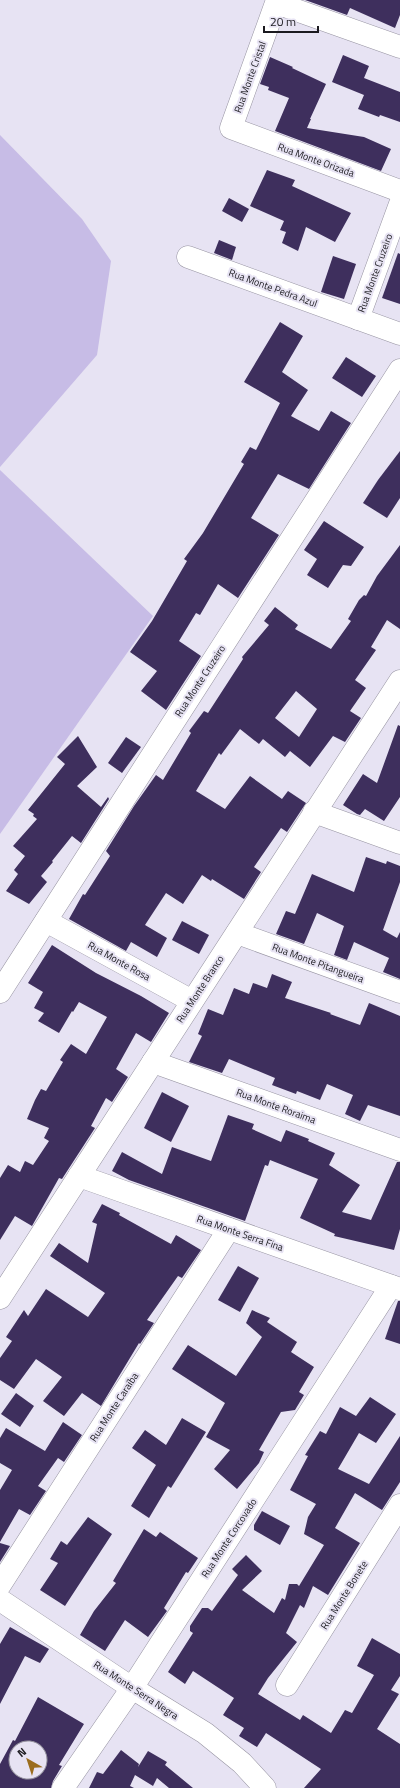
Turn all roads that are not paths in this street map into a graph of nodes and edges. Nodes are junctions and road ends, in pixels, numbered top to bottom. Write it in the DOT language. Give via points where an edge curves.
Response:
graph roads {
  1 [pos="400,47"];
  2 [pos="231,128"];
  3 [pos="400,191"];
  4 [pos="400,204"];
  5 [pos="188,257"];
  6 [pos="358,319"];
  7 [pos="400,334"];
  8 [pos="400,370"];
  9 [pos="398,687"];
  10 [pos="314,812"];
  11 [pos="400,843"];
  12 [pos="46,921"];
  13 [pos="236,933"];
  14 [pos="0,992"];
  15 [pos="400,992"];
  16 [pos="192,1001"];
  17 [pos="153,1062"];
  18 [pos="400,1150"];
  19 [pos="79,1176"];
  20 [pos="229,1229"];
  21 [pos="396,1287"];
  22 [pos="0,1298"];
  23 [pos="400,1506"];
  24 [pos="0,1584"];
  25 [pos="0,1600"];
  26 [pos="287,1685"];
  27 [pos="132,1688"];
  28 [pos="63,1788"];
  29 [pos="265,1788"];
  1 -- 2 [label="street, Rua Monte Cristal" via="276,3"];
  2 -- 3 [label="street, Rua Monte Orizada"];
  4 -- 6 [label="street, Rua Monte Cruzeiro"];
  5 -- 6 [label="street, Rua Monte Pedra Azul"];
  6 -- 7 [label="street, Rua Monte Pedra Azul"];
  8 -- 12 [label="street, Rua Monte Cruzeiro"];
  9 -- 10 [label="street, Rua Monte Branco"];
  10 -- 11 [label="street"];
  10 -- 13 [label="street, Rua Monte Branco"];
  12 -- 14 [label="street, Rua Monte Cruzeiro"];
  12 -- 16 [label="street, Rua Monte Rosa"];
  13 -- 15 [label="street, Rua Monte Pitangueira"];
  13 -- 16 [label="street, Rua Monte Branco"];
  16 -- 17 [label="street, Rua Monte Branco"];
  17 -- 18 [label="street, Rua Monte Roraima"];
  17 -- 19 [label="street, Rua Monte Branco"];
  19 -- 20 [label="street, Rua Monte Serra Fina"];
  19 -- 22 [label="street, Rua Monte Branco"];
  20 -- 21 [label="street, Rua Monte Serra Fina"];
  20 -- 24 [label="street, Rua Monte Caraíba"];
  21 -- 27 [label="street, Rua Monte Corcovado"];
  23 -- 26 [label="street, Rua Monte Bonete"];
  25 -- 27 [label="street, Rua Monte Serra Negra"];
  27 -- 28 [label="street, Rua Monte Corcovado"];
  27 -- 29 [label="street, Rua Monte Serra Negra" via="205,1733 242,1763"];
}
